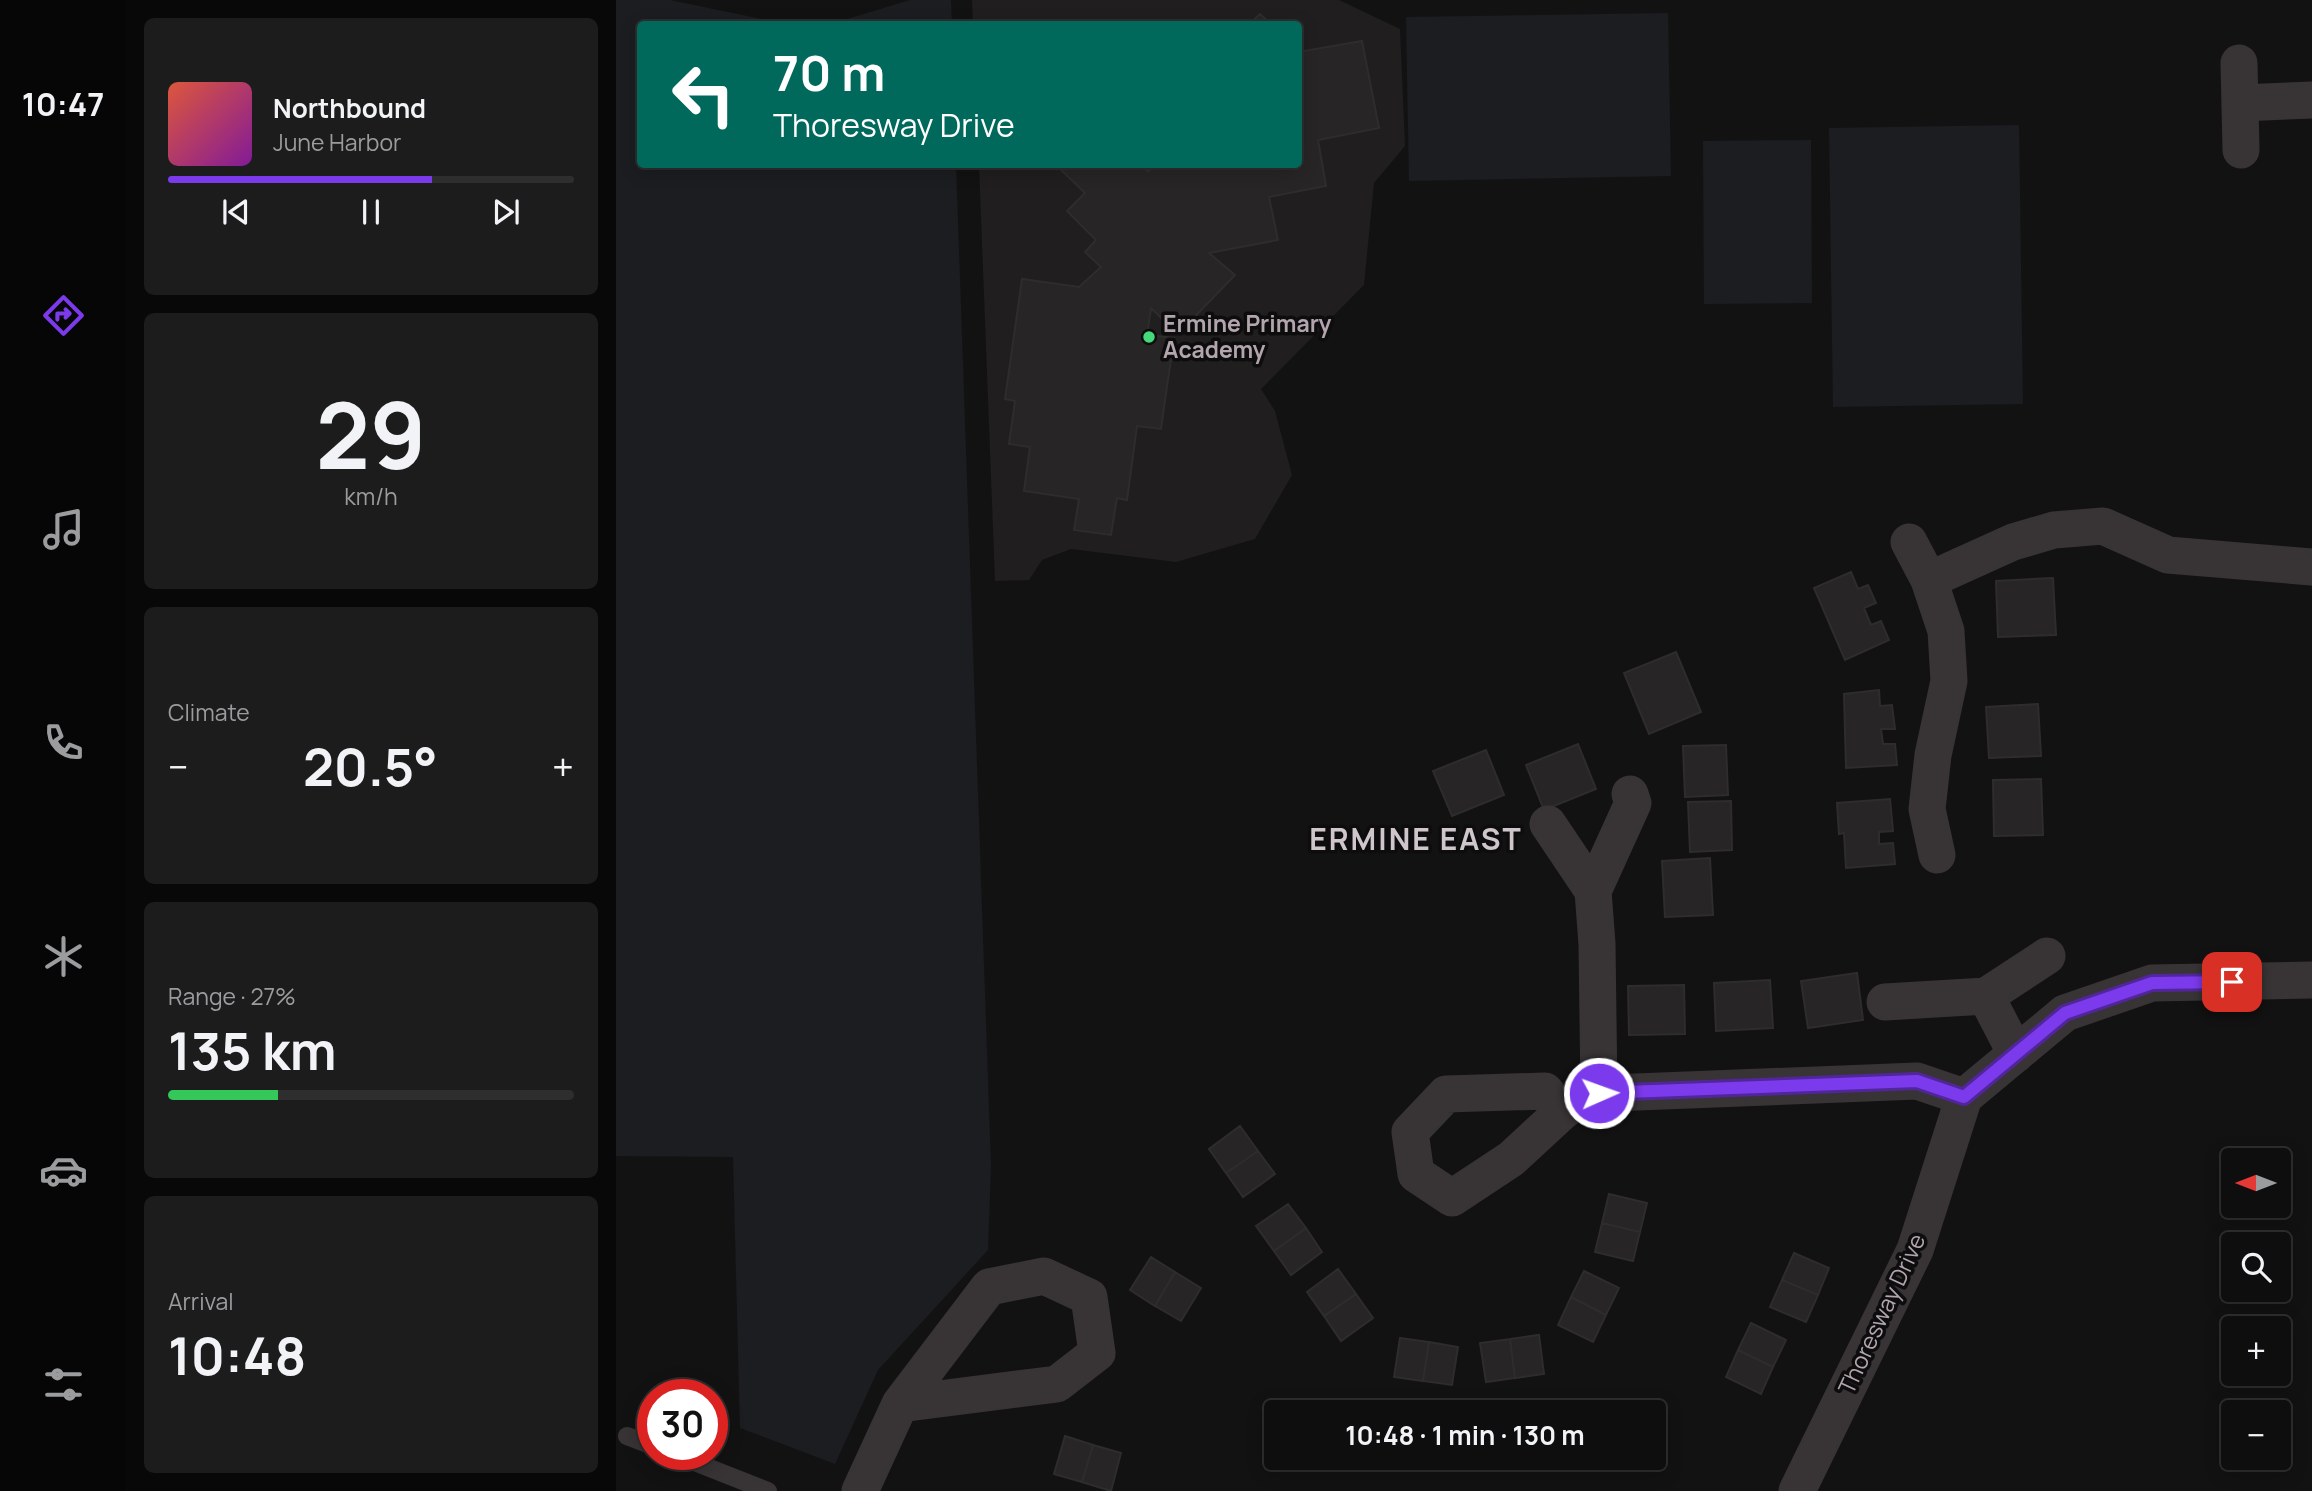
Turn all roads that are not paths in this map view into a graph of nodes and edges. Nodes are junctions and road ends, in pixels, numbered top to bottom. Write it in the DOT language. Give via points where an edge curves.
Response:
graph roads {
  1 [pos="2239,63"];
  2 [pos="2312,100"];
  3 [pos="2240,103"];
  4 [pos="2241,150"];
  5 [pos="1909,542"];
  6 [pos="2312,567"];
  7 [pos="1929,580"];
  8 [pos="1630,794"];
  9 [pos="1548,824"];
  10 [pos="1937,855"];
  11 [pos="1593,891"];
  12 [pos="2047,956"];
  13 [pos="2312,980"];
  14 [pos="1986,996"];
  15 [pos="1885,1002"];
  16 [pos="2016,1054"];
  17 [pos="1599,1093"];
  18 [pos="1964,1097"];
  19 [pos="1562,1112"];
  20 [pos="900,1404"];
  21 [pos="628,1436"];
  22 [pos="637,1440"];
  23 [pos="715,1470"];
  24 [pos="768,1491"];
  25 [pos="860,1491"];
  26 [pos="1797,1491"];
  1 -- 3 [label="street"];
  2 -- 3 [label="street"];
  3 -- 4 [label="street"];
  5 -- 7 [label="street"];
  6 -- 7 [label="street" via="2168,555 2103,526 2054,530 2024,539"];
  7 -- 10 [label="street" via="1946,631 1949,681 1927,809"];
  8 -- 11 [label="street" via="1633,803"];
  9 -- 11 [label="street"];
  11 -- 17 [label="street"];
  12 -- 14 [label="street"];
  13 -- 16 [label="street" via="2152,983 2065,1013"];
  14 -- 15 [label="street"];
  14 -- 16 [label="street"];
  16 -- 18 [label="street"];
  17 -- 18 [label="street" via="1917,1081"];
  17 -- 19 [label="street" via="1586,1094"];
  18 -- 26 [label="street, Thoresway Drive" via="1915,1250"];
  20 -- 20 [label="street" via="989,1287 1044,1276 1089,1297 1097,1353 1057,1384"];
  20 -- 25 [label="street"];
  21 -- 22 [label="lane"];
  23 -- 24 [label="lane"];
}
